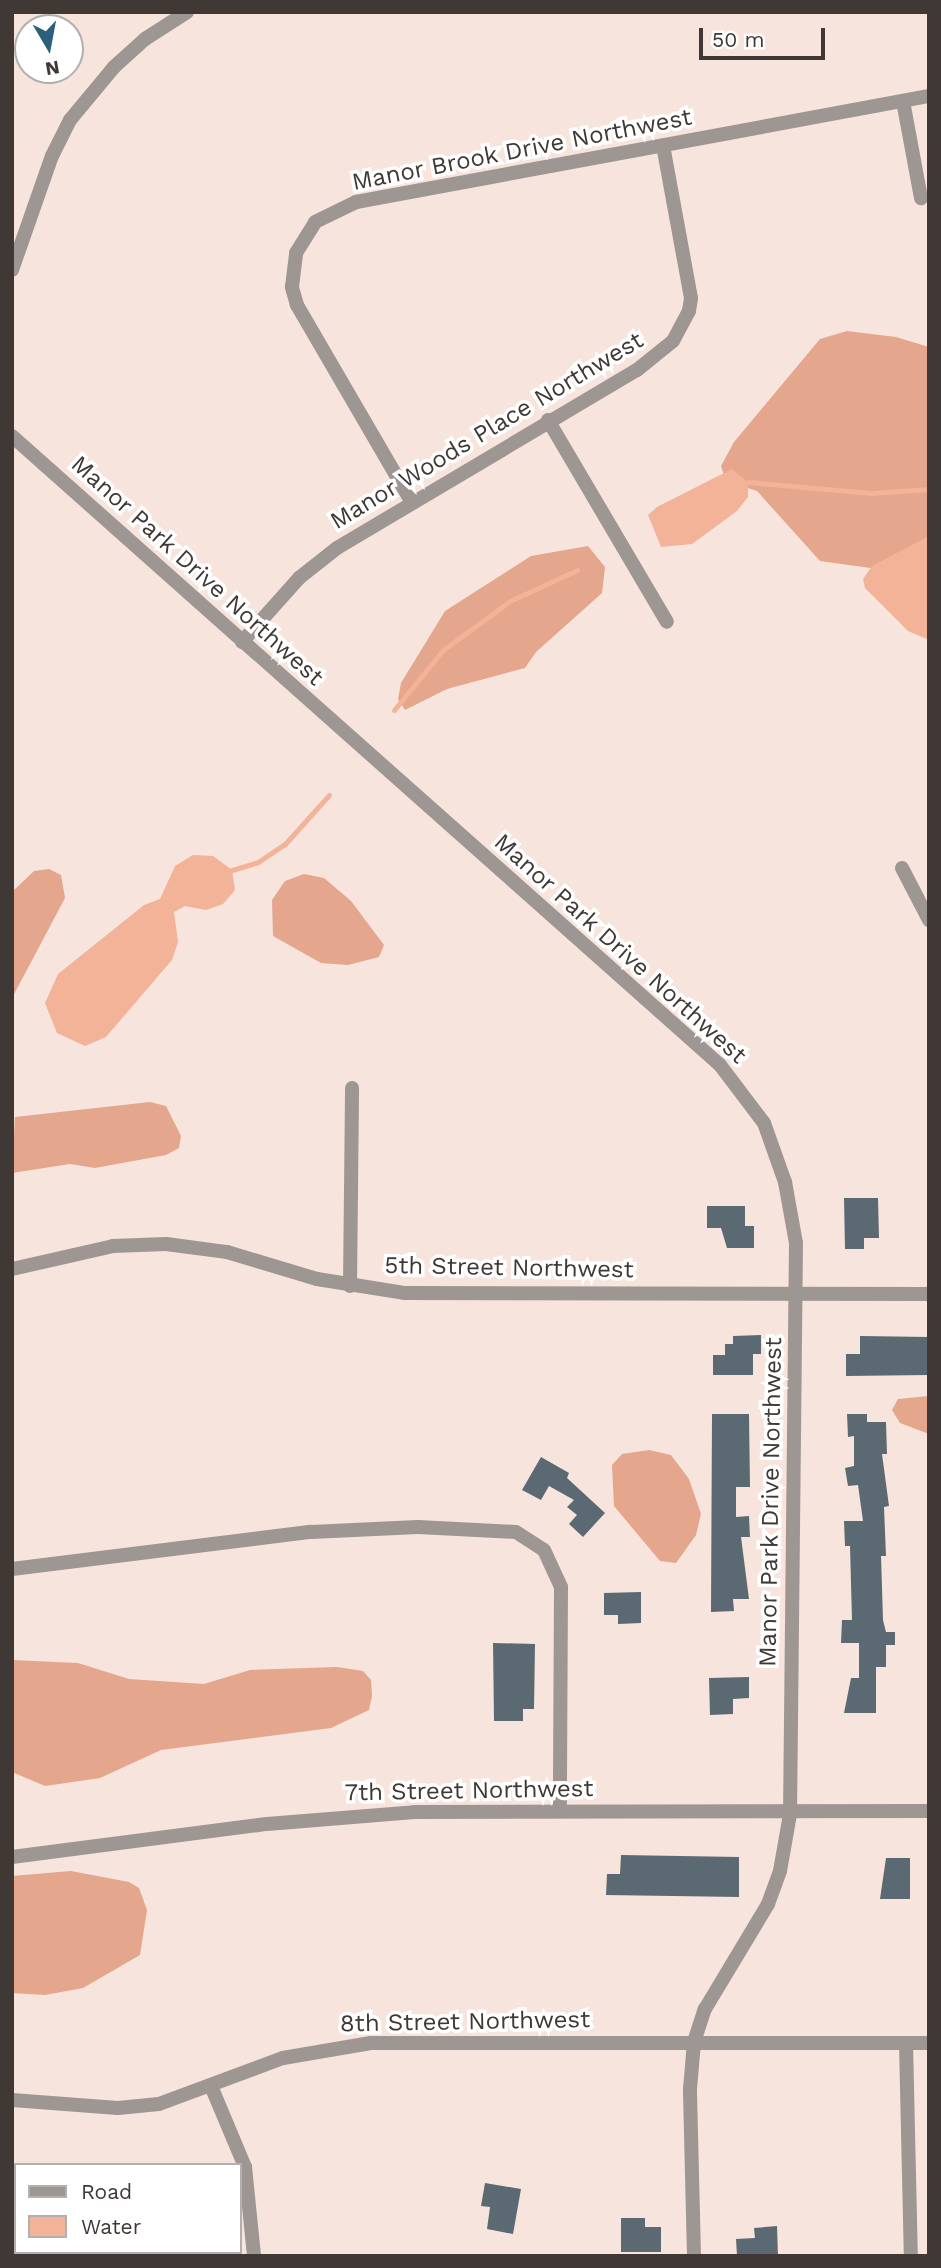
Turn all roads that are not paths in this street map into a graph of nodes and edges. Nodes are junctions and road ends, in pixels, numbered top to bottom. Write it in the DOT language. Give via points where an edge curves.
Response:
graph roads {
  1 [pos="187,12"];
  2 [pos="929,96"];
  3 [pos="903,101"];
  4 [pos="663,146"];
  5 [pos="920,198"];
  6 [pos="12,270"];
  7 [pos="548,420"];
  8 [pos="12,436"];
  9 [pos="411,501"];
  10 [pos="667,622"];
  11 [pos="242,642"];
  12 [pos="902,868"];
  13 [pos="929,920"];
  14 [pos="352,1088"];
  15 [pos="12,1269"];
  16 [pos="350,1286"];
  17 [pos="796,1293"];
  18 [pos="929,1294"];
  19 [pos="12,1569"];
  20 [pos="560,1811"];
  21 [pos="929,1811"];
  22 [pos="790,1814"];
  23 [pos="12,1857"];
  24 [pos="694,2042"];
  25 [pos="905,2043"];
  26 [pos="929,2043"];
  27 [pos="211,2086"];
  28 [pos="12,2100"];
  29 [pos="254,2256"];
  30 [pos="694,2256"];
  31 [pos="911,2256"];
  1 -- 6 [label="street" via="122,60 69,120"];
  2 -- 3 [label="street, Manor Brook Drive Northwest"];
  3 -- 4 [label="street, Manor Brook Drive Northwest"];
  3 -- 5 [label="street"];
  4 -- 7 [label="street, Manor Woods Place Northwest" via="688,280 689,311 661,354"];
  4 -- 9 [label="street, Manor Brook Drive Northwest" via="356,202 315,222 304,235 292,271 297,305"];
  7 -- 9 [label="street, Manor Woods Place Northwest"];
  7 -- 10 [label="street"];
  8 -- 11 [label="street, Manor Park Drive Northwest"];
  9 -- 11 [label="street, Manor Woods Place Northwest" via="306,572"];
  11 -- 17 [label="street, Manor Park Drive Northwest" via="720,1065 764,1123 776,1151 791,1211"];
  12 -- 13 [label="street"];
  14 -- 16 [label="street"];
  15 -- 16 [label="street, 5th Street Northwest" via="113,1246 166,1244 227,1252"];
  16 -- 17 [label="street, 5th Street Northwest" via="404,1293"];
  17 -- 18 [label="street, 5th Street Northwest"];
  17 -- 22 [label="street, Manor Park Drive Northwest"];
  19 -- 20 [label="street" via="311,1532 489,1527 516,1532 544,1550 556,1570 564,1606"];
  20 -- 22 [label="street, 7th Street Northwest"];
  20 -- 23 [label="street, 7th Street Northwest" via="338,1816"];
  21 -- 22 [label="street, 7th Street Northwest"];
  22 -- 24 [label="street, Manor Park Drive Northwest" via="780,1871 768,1904 705,2009"];
  24 -- 25 [label="street, 8th Street Northwest"];
  24 -- 27 [label="street, 8th Street Northwest" via="336,2046 283,2058"];
  24 -- 30 [label="street, Manor Park Drive Northwest" via="690,2089"];
  25 -- 26 [label="street, 8th Street Northwest"];
  25 -- 31 [label="street"];
  27 -- 28 [label="street, 8th Street Northwest" via="177,2101 139,2107"];
  27 -- 29 [label="street" via="245,2167"];
}
